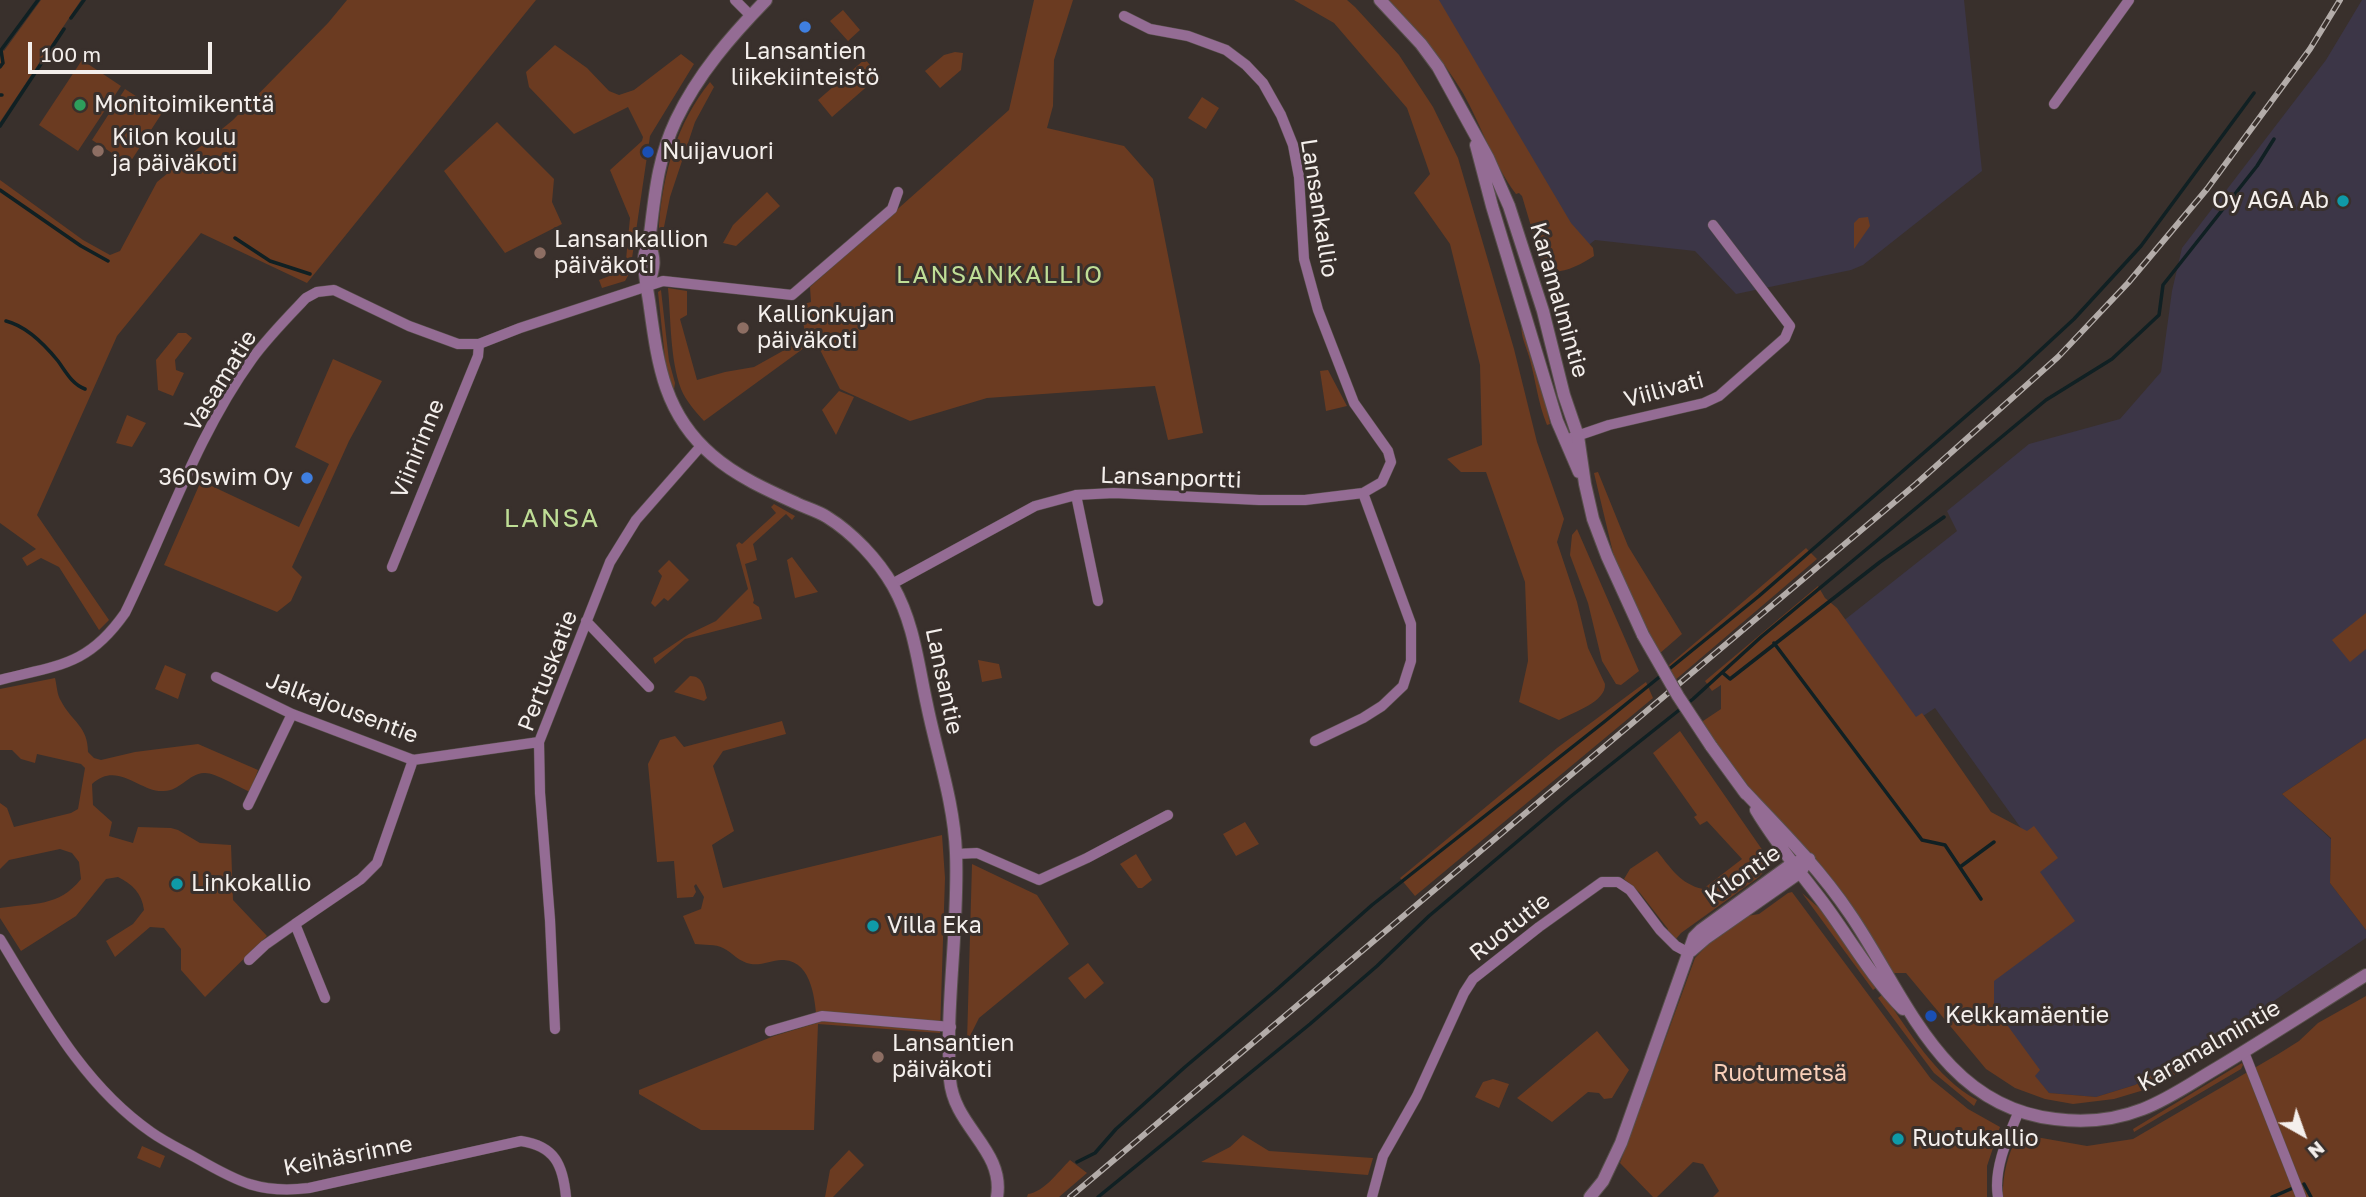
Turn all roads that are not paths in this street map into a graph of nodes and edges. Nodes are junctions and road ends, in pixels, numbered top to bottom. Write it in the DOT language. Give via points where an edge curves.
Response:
graph roads {
  1 [pos="735,0"];
  2 [pos="766,0"];
  3 [pos="1380,0"];
  4 [pos="2129,0"];
  5 [pos="751,16"];
  6 [pos="1124,16"];
  7 [pos="2054,104"];
  8 [pos="1474,134"];
  9 [pos="898,192"];
  10 [pos="1713,225"];
  11 [pos="647,287"];
  12 [pos="479,344"];
  13 [pos="1578,436"];
  14 [pos="1564,440"];
  15 [pos="701,446"];
  16 [pos="1382,482"];
  17 [pos="1585,484"];
  18 [pos="1363,493"];
  19 [pos="1076,495"];
  20 [pos="392,567"];
  21 [pos="892,584"];
  22 [pos="1098,601"];
  23 [pos="586,621"];
  24 [pos="216,677"];
  25 [pos="0,680"];
  26 [pos="649,687"];
  27 [pos="292,714"];
  28 [pos="1315,741"];
  29 [pos="539,742"];
  30 [pos="413,760"];
  31 [pos="1743,790"];
  32 [pos="248,805"];
  33 [pos="1168,815"];
  34 [pos="956,854"];
  35 [pos="1809,859"];
  36 [pos="1796,868"];
  37 [pos="295,924"];
  38 [pos="0,939"];
  39 [pos="1689,953"];
  40 [pos="249,960"];
  41 [pos="2366,975"];
  42 [pos="325,998"];
  43 [pos="1913,1019"];
  44 [pos="951,1027"];
  45 [pos="555,1029"];
  46 [pos="770,1031"];
  47 [pos="2244,1052"];
  48 [pos="2019,1111"];
  49 [pos="998,1192"];
  50 [pos="566,1197"];
  51 [pos="1372,1197"];
  52 [pos="1590,1197"];
  53 [pos="1998,1197"];
  54 [pos="2301,1197"];
  1 -- 5 [label="street"];
  2 -- 5 [label="street, Lansantie"];
  3 -- 8 [label="street, Karamalmintie" via="1438,67"];
  4 -- 7 [label="street"];
  5 -- 11 [label="street, Lansantie" via="708,66 661,157 644,254"];
  6 -- 16 [label="street, Lansankallio" via="1150,29 1226,50 1263,83 1281,115 1299,177 1304,260 1354,403 1388,451 1391,462"];
  8 -- 13 [label="street, Karamalmintie" via="1508,206"];
  8 -- 14 [label="street, Karamalmintie"];
  9 -- 11 [label="street, Vasamatie" via="892,209 792,295 663,281"];
  10 -- 13 [label="street, Viilivati" via="1790,326 1785,338 1719,396"];
  11 -- 12 [label="street, Vasamatie"];
  11 -- 15 [label="street, Lansantie" via="664,386 677,415"];
  12 -- 20 [label="street, Viinirinne"];
  12 -- 25 [label="street, Vasamatie" via="450,342 334,290 306,298 238,380 206,436 142,579 113,630 74,661"];
  13 -- 14 [label="street, Viilivati"];
  13 -- 17 [label="street, Karamalmintie"];
  14 -- 17 [label="street, Karamalmintie"];
  15 -- 21 [label="street, Lansantie" via="741,475 826,516 862,546"];
  15 -- 23 [label="street, Pertuskatie" via="624,537"];
  16 -- 18 [label="street, Lansanportti"];
  17 -- 31 [label="street, Karamalmintie, bridge" via="1606,556 1643,635 1678,696"];
  18 -- 19 [label="street, Lansanportti" via="1305,500"];
  18 -- 28 [label="street" via="1411,624 1411,661 1403,686 1382,706"];
  19 -- 21 [label="street, Lansanportti" via="1035,506"];
  19 -- 22 [label="street"];
  21 -- 34 [label="street, Lansantie" via="915,645 948,790"];
  23 -- 26 [label="street"];
  23 -- 29 [label="street, Pertuskatie"];
  24 -- 27 [label="street, Jalkajousentie"];
  27 -- 30 [label="street, Jalkajousentie"];
  27 -- 32 [label="street"];
  29 -- 30 [label="street, Jalkajousentie"];
  29 -- 45 [label="street, Pertuskatie"];
  30 -- 37 [label="street" via="377,863"];
  31 -- 35 [label="street, Karamalmintie"];
  31 -- 36 [label="street, Karamalmintie"];
  33 -- 34 [label="street" via="1039,880 976,853"];
  34 -- 44 [label="street, Lansantie"];
  35 -- 36 [label="street, Kilontie"];
  35 -- 43 [label="street, Karamalmintie" via="1867,940"];
  36 -- 39 [label="street, Kilontie" via="1701,930"];
  36 -- 43 [label="street, Karamalmintie" via="1883,988"];
  37 -- 40 [label="street"];
  37 -- 42 [label="street"];
  38 -- 50 [label="street, Keihäsrinne" via="58,1035 102,1090 152,1133 242,1182 274,1191 309,1188 521,1141 534,1143 559,1163"];
  39 -- 51 [label="street, Ruotutie" via="1668,939 1630,890 1618,882 1602,882 1539,927 1473,979 1464,993 1417,1096 1383,1156"];
  39 -- 52 [label="street, Kilontie" via="1621,1143"];
  41 -- 47 [label="street, Karamalmintie"];
  43 -- 48 [label="street, Karamalmintie" via="1955,1073"];
  44 -- 46 [label="street" via="822,1016"];
  44 -- 49 [label="street, Lansantie" via="951,1085 965,1122 992,1158"];
  47 -- 48 [label="street, Karamalmintie" via="2161,1101 2119,1117 2072,1121"];
  47 -- 54 [label="street"];
  48 -- 53 [label="street" via="2000,1167"];
}
